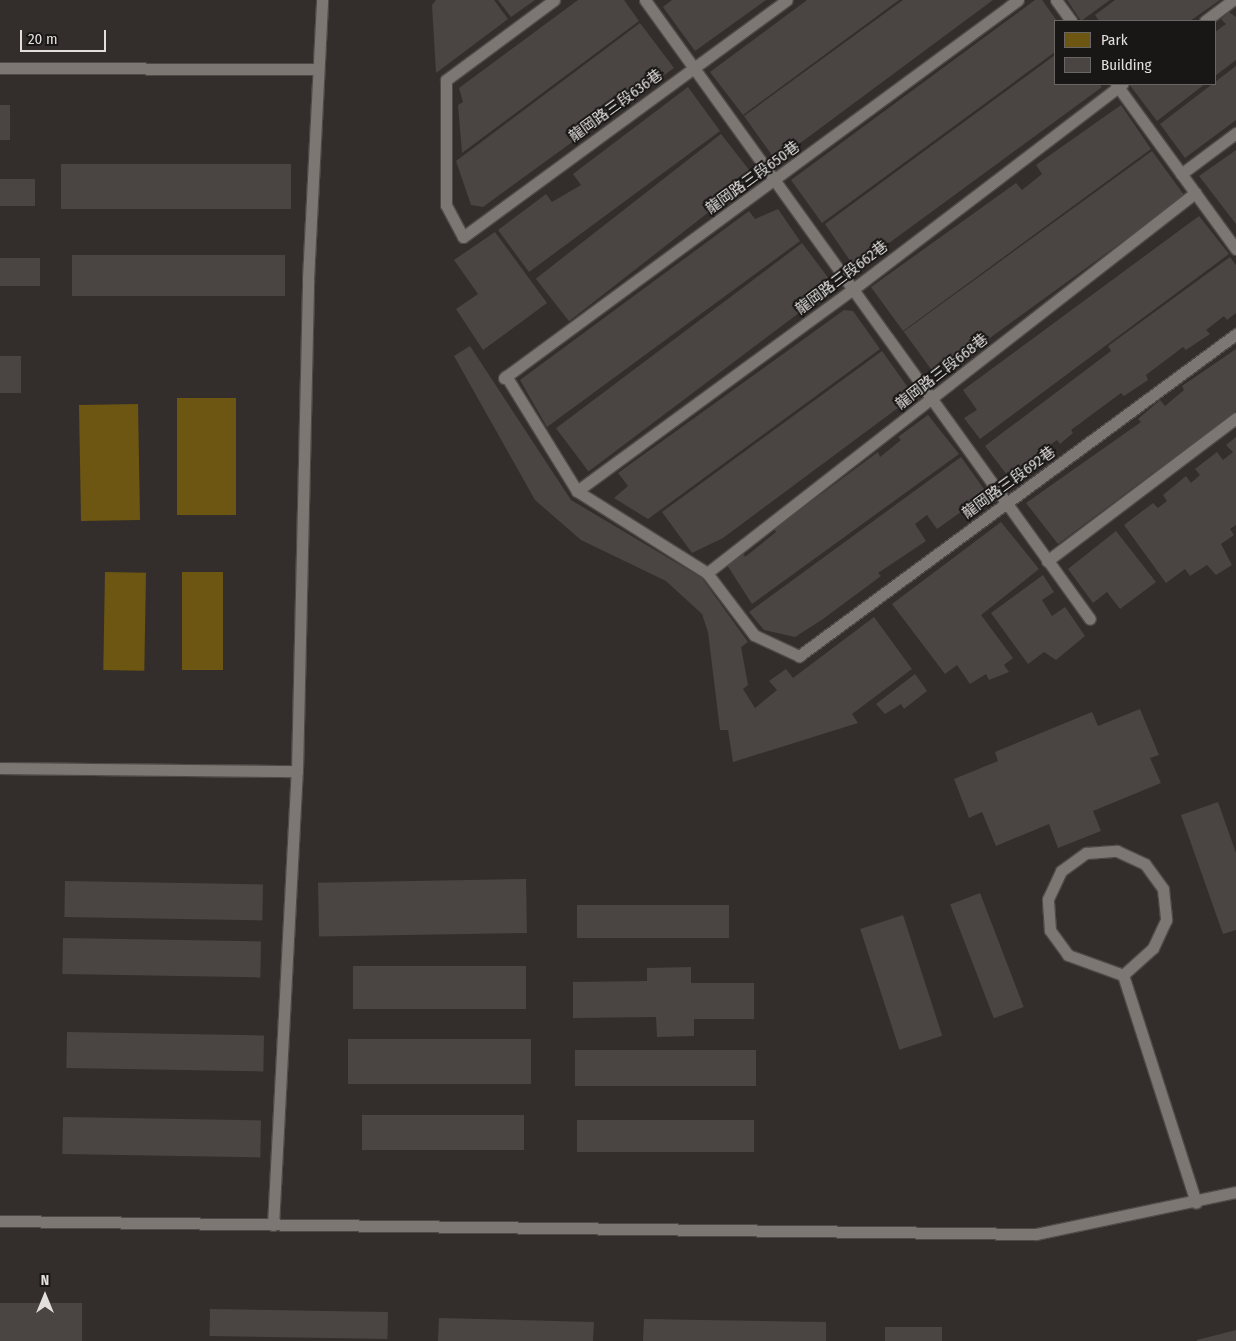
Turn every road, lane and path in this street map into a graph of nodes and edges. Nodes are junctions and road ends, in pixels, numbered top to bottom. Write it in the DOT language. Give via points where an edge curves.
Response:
graph roads {
  1 [pos="322,0"];
  2 [pos="554,0"];
  3 [pos="644,0"];
  4 [pos="787,0"];
  5 [pos="1018,0"];
  6 [pos="1056,0"];
  7 [pos="1233,0"];
  8 [pos="1070,20"];
  9 [pos="1206,20"];
  10 [pos="0,68"];
  11 [pos="318,69"];
  12 [pos="692,69"];
  13 [pos="1119,85"];
  14 [pos="1236,133"];
  15 [pos="1181,174"];
  16 [pos="774,182"];
  17 [pos="1195,193"];
  18 [pos="1236,249"];
  19 [pos="852,290"];
  20 [pos="1236,334"];
  21 [pos="934,397"];
  22 [pos="1236,418"];
  23 [pos="576,491"];
  24 [pos="1005,505"];
  25 [pos="1047,561"];
  26 [pos="707,573"];
  27 [pos="1090,619"];
  28 [pos="0,768"];
  29 [pos="297,771"];
  30 [pos="1123,975"];
  31 [pos="1236,1192"];
  32 [pos="1196,1203"];
  33 [pos="0,1221"];
  34 [pos="273,1225"];
  1 -- 11 [label="lane"];
  2 -- 12 [label="lane, 龍岡路三段636巷" via="446,80 446,205 463,237"];
  3 -- 12 [label="lane"];
  4 -- 12 [label="lane, 龍岡路三段636巷"];
  5 -- 16 [label="lane, 龍岡路三段650巷"];
  6 -- 8 [label="lane"];
  7 -- 9 [label="lane"];
  10 -- 11 [label="lane"];
  11 -- 29 [label="lane" via="308,279"];
  12 -- 16 [label="lane"];
  13 -- 15 [label="lane"];
  13 -- 19 [label="lane, 龍岡路三段662巷"];
  14 -- 15 [label="lane"];
  15 -- 17 [label="lane"];
  16 -- 19 [label="lane"];
  16 -- 23 [label="lane, 龍岡路三段650巷" via="505,377"];
  17 -- 18 [label="lane"];
  17 -- 21 [label="lane, 龍岡路三段668巷"];
  19 -- 21 [label="lane"];
  19 -- 23 [label="lane, 龍岡路三段662巷"];
  20 -- 24 [label="lane, 龍岡路三段692巷"];
  21 -- 24 [label="lane"];
  21 -- 26 [label="lane, 龍岡路三段668巷"];
  22 -- 25 [label="lane"];
  23 -- 26 [label="lane"];
  24 -- 25 [label="lane"];
  24 -- 26 [label="lane, 龍岡路三段692巷" via="799,656 754,634"];
  25 -- 27 [label="lane"];
  28 -- 29 [label="lane"];
  29 -- 34 [label="lane"];
  30 -- 30 [label="lane" via="1153,948 1166,920 1164,889 1145,864 1118,850 1086,853 1061,871 1048,899 1050,930 1068,955"];
  30 -- 32 [label="lane"];
  31 -- 32 [label="lane"];
  32 -- 34 [label="lane" via="1036,1234"];
  33 -- 34 [label="lane"];
}
